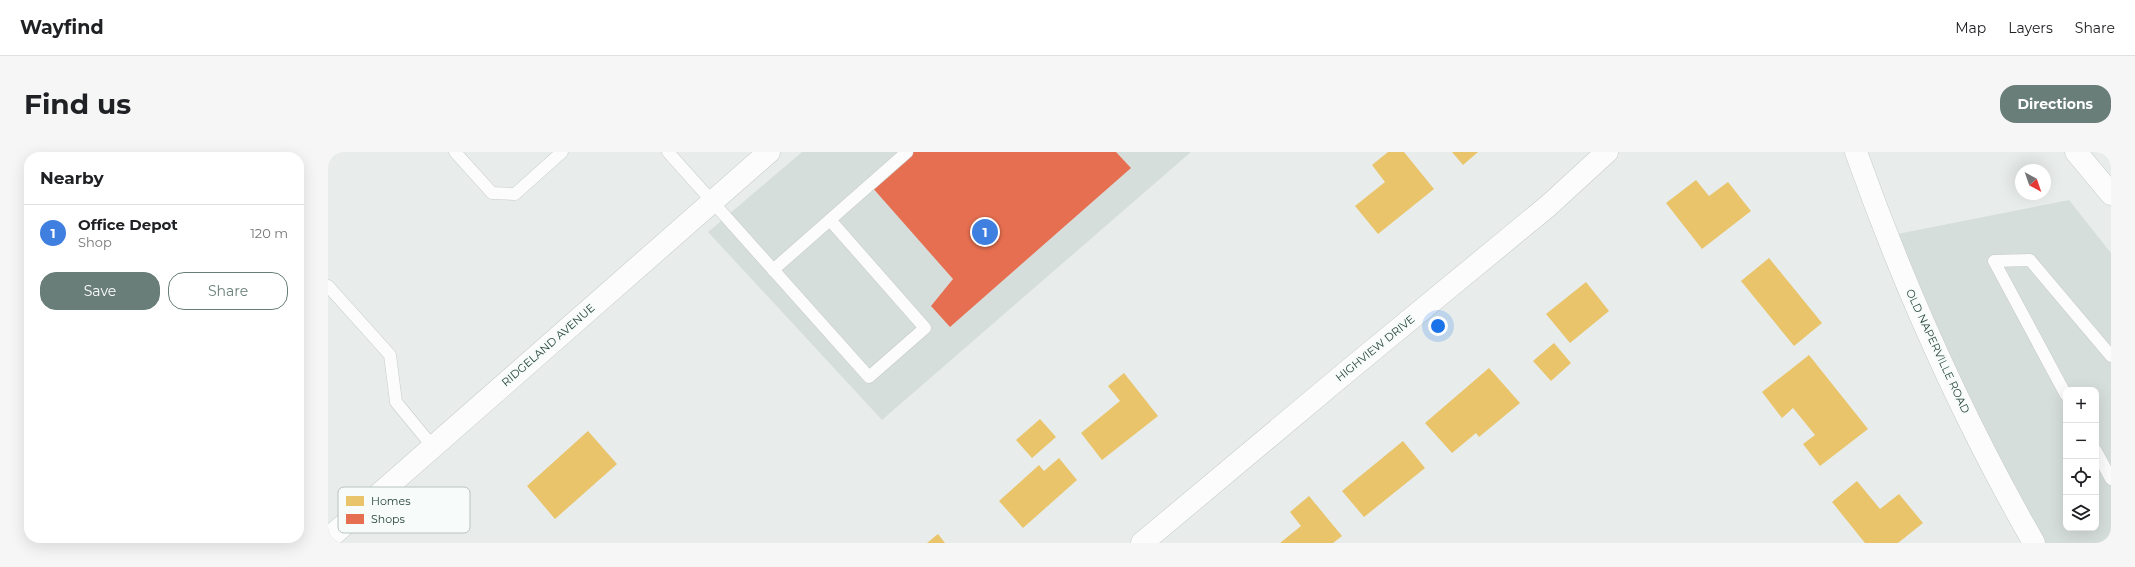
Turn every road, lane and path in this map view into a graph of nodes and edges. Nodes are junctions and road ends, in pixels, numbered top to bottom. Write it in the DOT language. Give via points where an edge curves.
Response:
graph roads {
  1 [pos="455,152"];
  2 [pos="562,152"];
  3 [pos="668,152"];
  4 [pos="769,152"];
  5 [pos="907,152"];
  6 [pos="1608,152"];
  7 [pos="1856,152"];
  8 [pos="2076,152"];
  9 [pos="2111,194"];
  10 [pos="712,201"];
  11 [pos="830,220"];
  12 [pos="773,270"];
  13 [pos="328,286"];
  14 [pos="2111,356"];
  15 [pos="2063,389"];
  16 [pos="433,447"];
  17 [pos="2099,457"];
  18 [pos="2111,479"];
  19 [pos="387,487"];
  20 [pos="338,530"];
  21 [pos="328,539"];
  22 [pos="1142,543"];
  23 [pos="2034,543"];
  1 -- 2 [label="lane" via="492,193 515,194"];
  3 -- 10 [label="lane"];
  4 -- 10 [label="street, RIDGELAND AVENUE"];
  5 -- 11 [label="lane"];
  6 -- 22 [label="street, HIGHVIEW DRIVE" via="1548,206"];
  7 -- 23 [label="street, OLD NAPERVILLE ROAD" via="1904,278 1936,351 2004,490"];
  8 -- 9 [label="street"];
  10 -- 12 [label="lane"];
  10 -- 16 [label="street, RIDGELAND AVENUE"];
  11 -- 12 [label="lane"];
  11 -- 12 [label="lane" via="925,328 869,377"];
  13 -- 16 [label="lane" via="390,355 396,402"];
  14 -- 15 [label="lane" via="2030,260 1994,261"];
  16 -- 19 [label="street, RIDGELAND AVENUE"];
  17 -- 18 [label="lane"];
  20 -- 21 [label="street, RIDGELAND AVENUE"];
}
